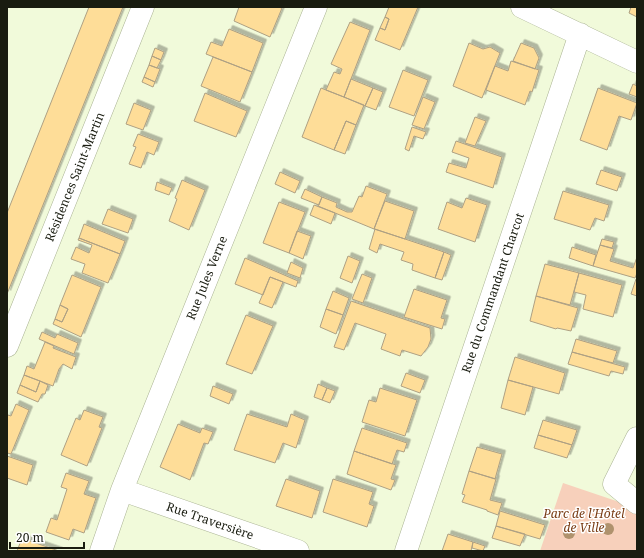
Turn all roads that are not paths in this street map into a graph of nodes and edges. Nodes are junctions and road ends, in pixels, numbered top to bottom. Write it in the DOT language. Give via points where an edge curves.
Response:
graph roads {
  1 [pos="143,7"];
  2 [pos="316,7"];
  3 [pos="522,7"];
  4 [pos="580,34"];
  5 [pos="637,62"];
  6 [pos="7,346"];
  7 [pos="637,438"];
  8 [pos="122,490"];
  9 [pos="637,503"];
  10 [pos="101,551"];
  11 [pos="298,551"];
  12 [pos="406,551"];
  1 -- 6 [label="street, Résidences Saint-Martin"];
  2 -- 8 [label="street, Rue Jules Verne"];
  3 -- 4 [label="street"];
  4 -- 5 [label="street"];
  4 -- 12 [label="street, Rue du Commandant Charcot"];
  7 -- 9 [label="street" via="614,484"];
  8 -- 10 [label="street, Rue Jules Verne"];
  8 -- 11 [label="street, Rue Traversière"];
}
